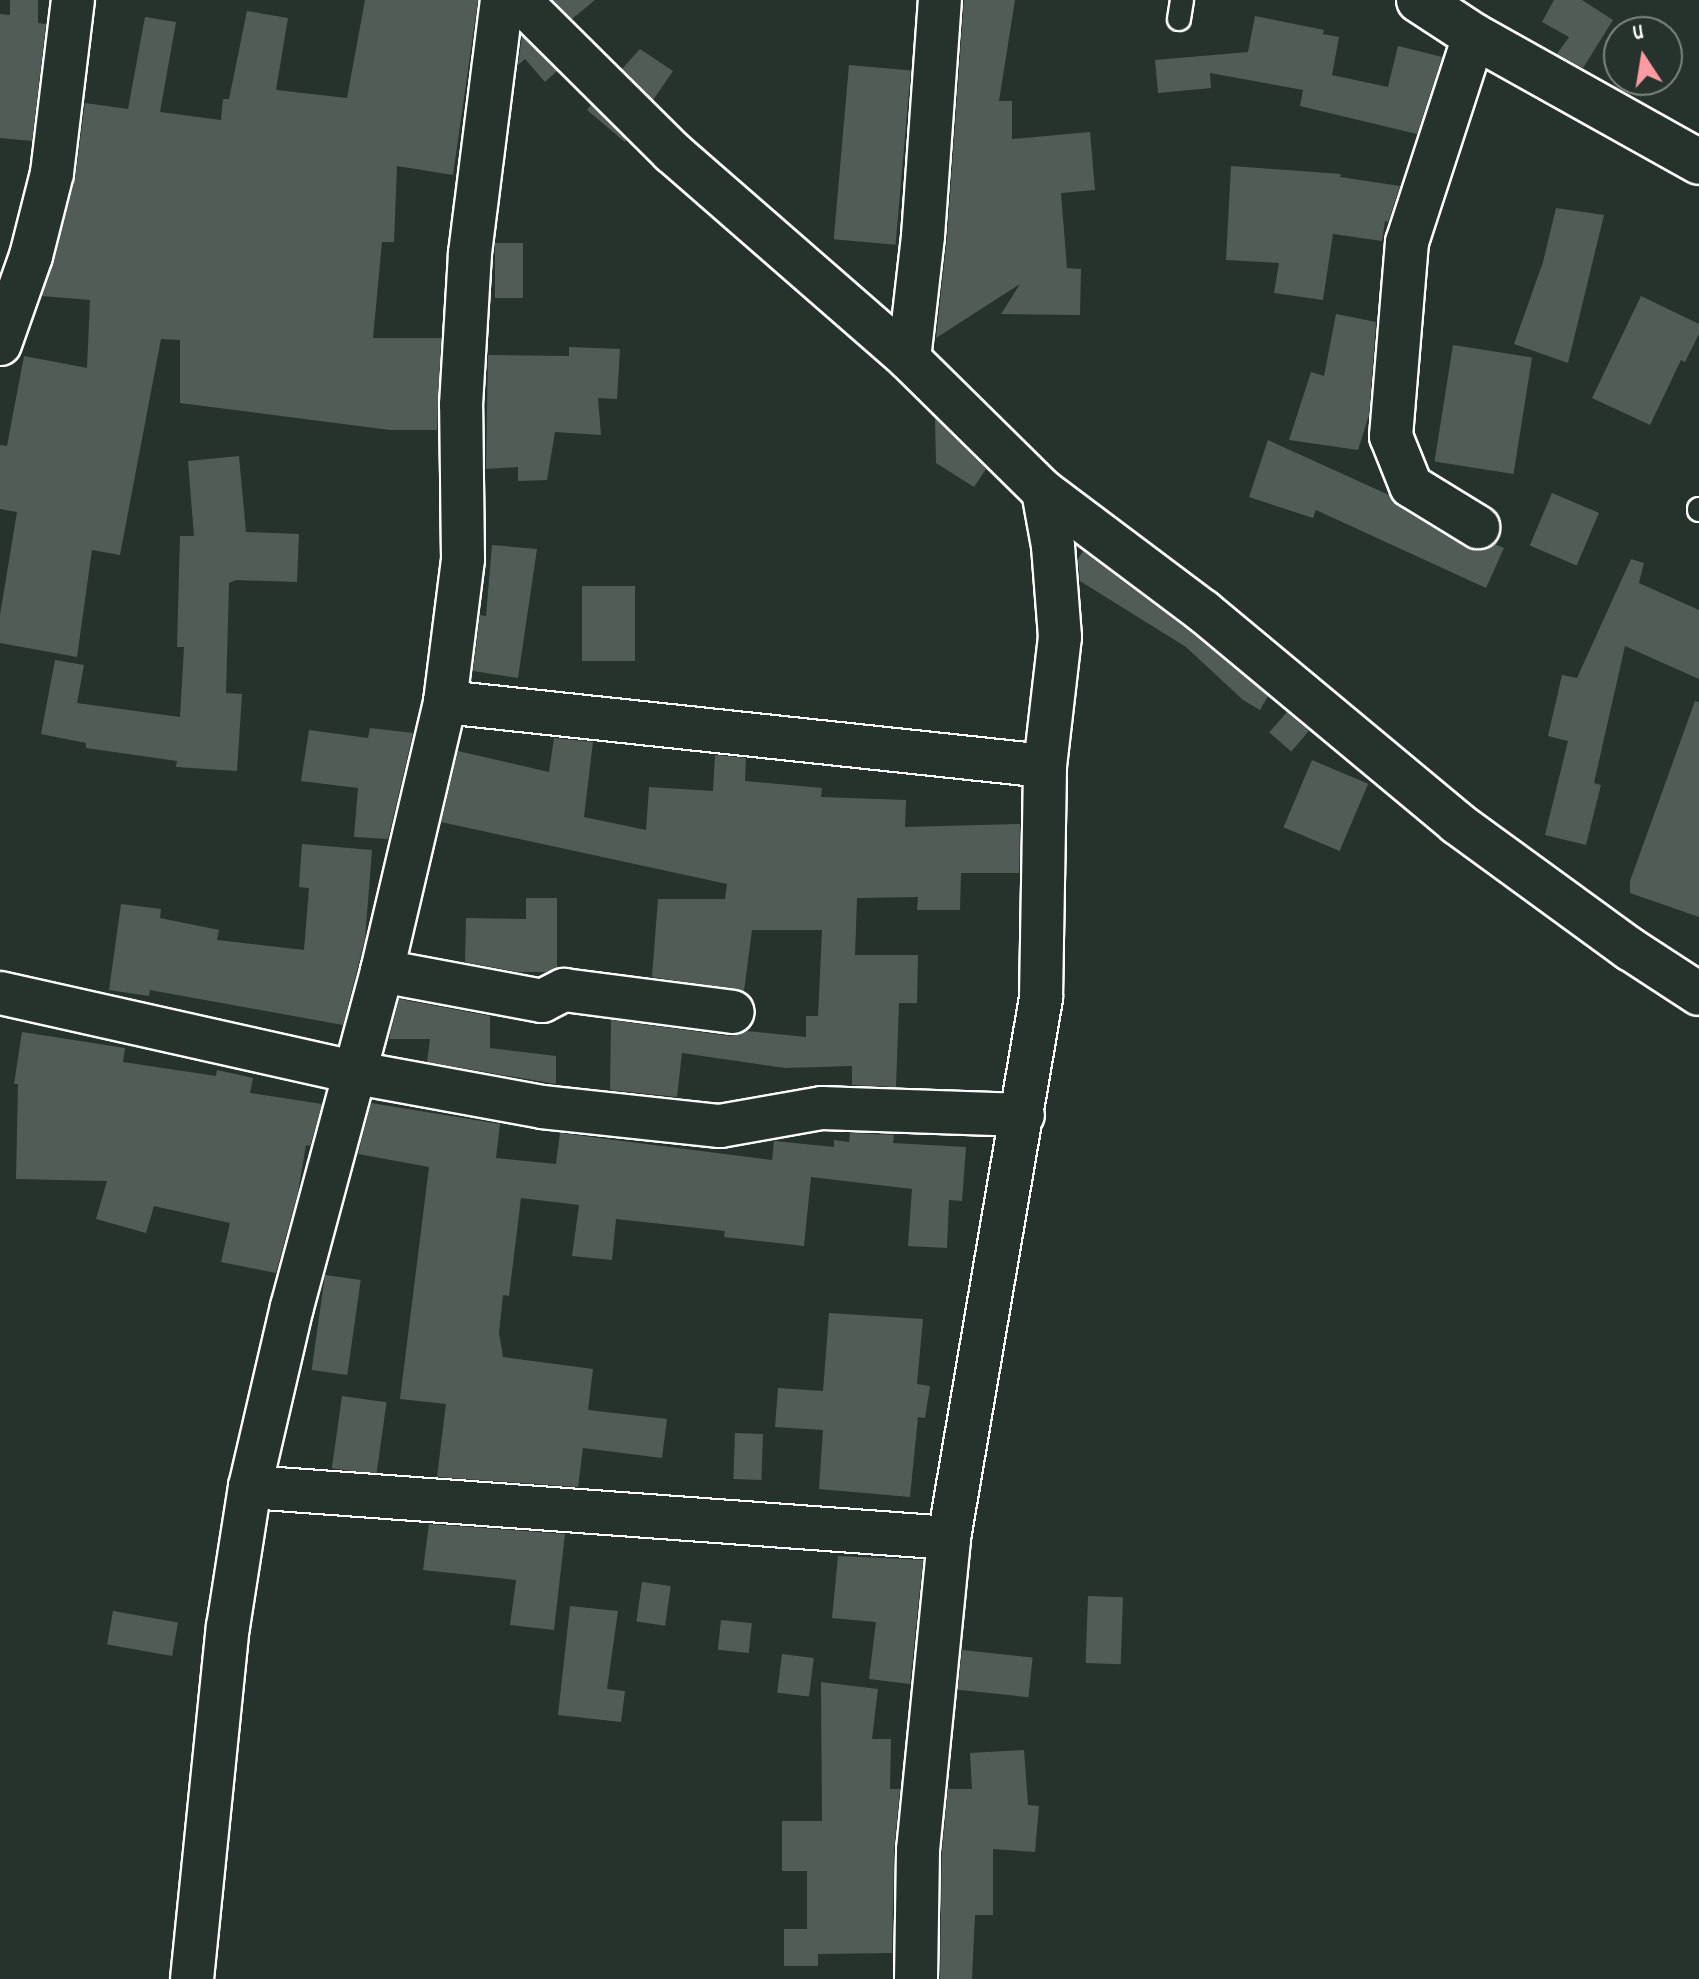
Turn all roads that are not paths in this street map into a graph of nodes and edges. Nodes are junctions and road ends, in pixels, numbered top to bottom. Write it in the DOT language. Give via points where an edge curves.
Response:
graph roads {
  1 [pos="73,0"];
  2 [pos="502,0"];
  3 [pos="519,0"];
  4 [pos="940,0"];
  5 [pos="1419,0"];
  6 [pos="1474,36"];
  7 [pos="1699,162"];
  8 [pos="0,344"];
  9 [pos="909,359"];
  10 [pos="1043,491"];
  11 [pos="1478,527"];
  12 [pos="445,702"];
  13 [pos="1045,766"];
  14 [pos="382,971"];
  15 [pos="0,993"];
  16 [pos="1699,994"];
  17 [pos="733,1012"];
  18 [pos="357,1073"];
  19 [pos="1023,1115"];
  20 [pos="250,1487"];
  21 [pos="949,1538"];
  22 [pos="192,1979"];
  23 [pos="916,1979"];
  1 -- 8 [label="street" via="52,173 31,256"];
  2 -- 12 [label="street" via="470,253 461,405 463,559"];
  3 -- 9 [label="street" via="672,152"];
  4 -- 9 [label="street"];
  5 -- 6 [label="main road"];
  6 -- 7 [label="main road"];
  6 -- 11 [label="street" via="1407,242 1391,436 1411,486"];
  9 -- 10 [label="street"];
  10 -- 13 [label="street" via="1055,558 1060,637"];
  10 -- 16 [label="street" via="1203,611 1457,823"];
  12 -- 13 [label="street"];
  12 -- 14 [label="street"];
  13 -- 19 [label="street" via="1041,998"];
  14 -- 17 [label="street" via="542,1001 564,990"];
  14 -- 18 [label="street"];
  15 -- 18 [label="street"];
  18 -- 19 [label="street" via="542,1107 695,1124 742,1123 822,1108"];
  18 -- 20 [label="street" via="292,1307"];
  19 -- 21 [label="street"];
  20 -- 21 [label="street"];
  20 -- 22 [label="street" via="228,1627"];
  21 -- 23 [label="street" via="918,1850"];
}
